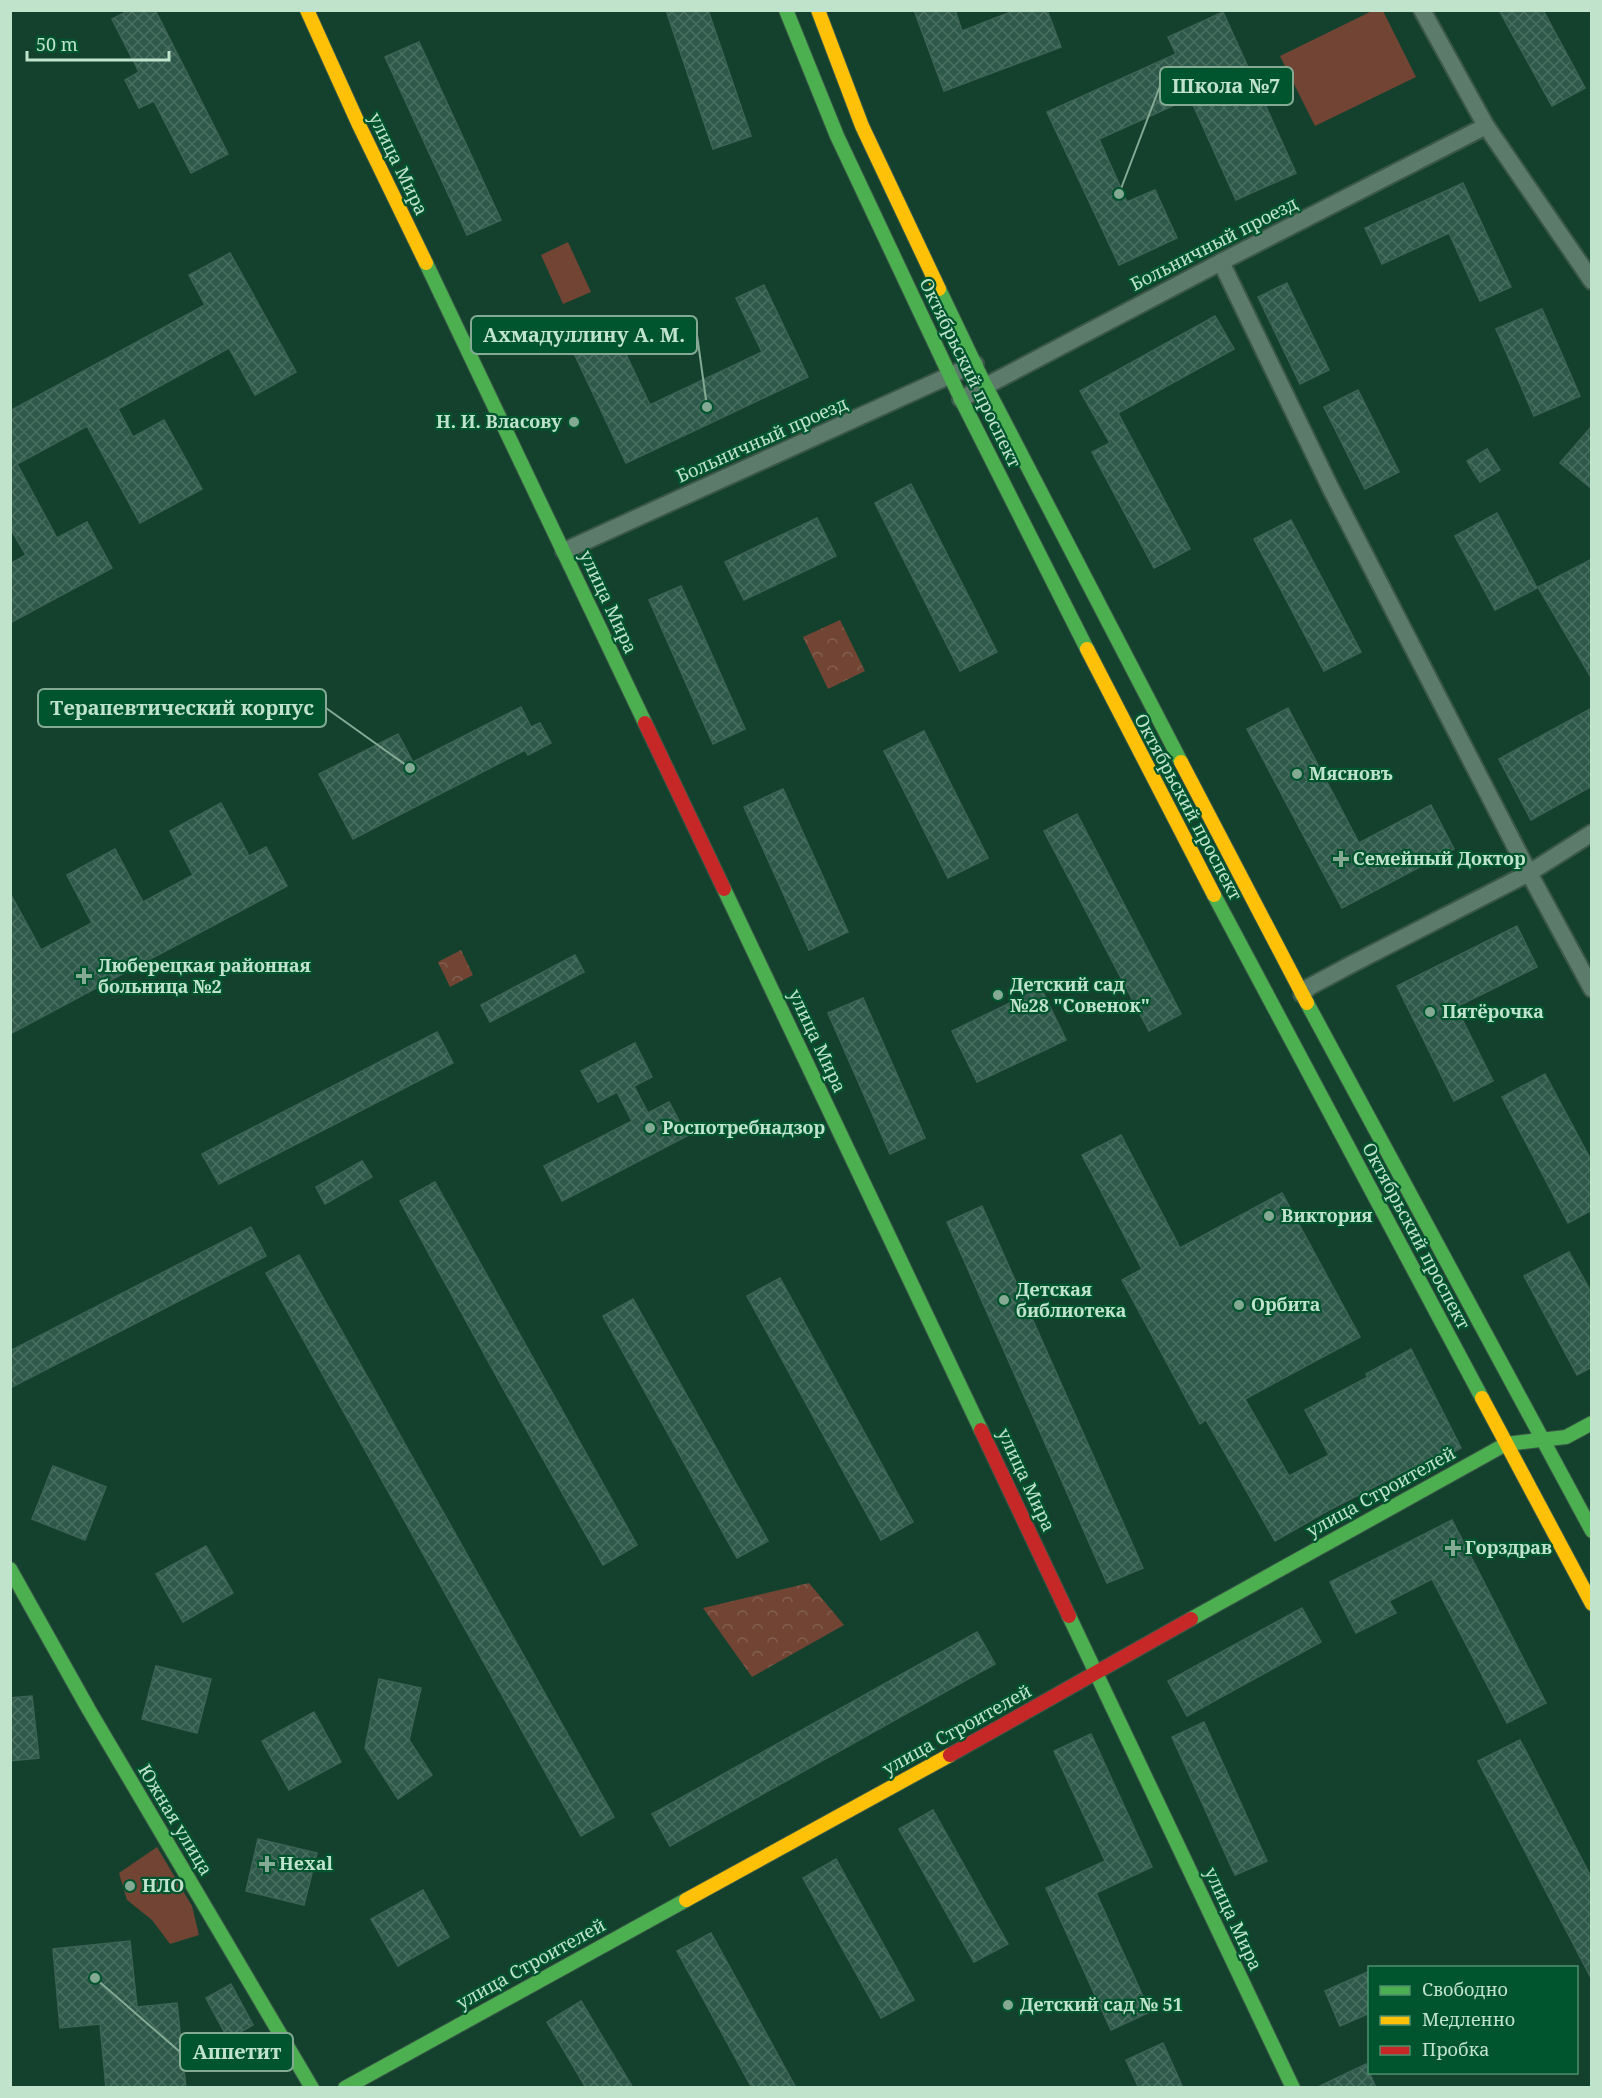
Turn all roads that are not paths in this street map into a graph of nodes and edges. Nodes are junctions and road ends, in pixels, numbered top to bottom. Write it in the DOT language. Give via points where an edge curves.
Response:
graph roads {
  1 [pos="307,10"];
  2 [pos="786,10"];
  3 [pos="818,10"];
  4 [pos="1422,10"];
  5 [pos="1486,126"];
  6 [pos="1221,262"];
  7 [pos="1592,281"];
  8 [pos="975,364"];
  9 [pos="951,376"];
  10 [pos="986,386"];
  11 [pos="961,399"];
  12 [pos="564,551"];
  13 [pos="1592,833"];
  14 [pos="1528,873"];
  15 [pos="1592,989"];
  16 [pos="1302,994"];
  17 [pos="1592,1423"];
  18 [pos="1542,1440"];
  19 [pos="1506,1444"];
  20 [pos="1592,1531"];
  21 [pos="10,1569"];
  22 [pos="1592,1604"];
  23 [pos="1098,1673"];
  24 [pos="312,2088"];
  25 [pos="345,2088"];
  26 [pos="1293,2088"];
  1 -- 12 [label="street, улица Мира" via="358,125"];
  2 -- 9 [label="street, Октябрьский проспект" via="837,136"];
  3 -- 8 [label="street, Октябрьский проспект" via="862,126"];
  4 -- 5 [label="street"];
  5 -- 6 [label="street, Больничный проезд"];
  5 -- 7 [label="street"];
  6 -- 10 [label="street, Больничный проезд"];
  6 -- 14 [label="street" via="1330,489"];
  8 -- 9 [label="street, Больничный проезд"];
  8 -- 10 [label="street, Октябрьский проспект"];
  9 -- 11 [label="street, Октябрьский проспект"];
  9 -- 12 [label="street, Больничный проезд"];
  10 -- 11 [label="street, Больничный проезд"];
  10 -- 16 [label="street, Октябрьский проспект"];
  11 -- 19 [label="street, Октябрьский проспект" via="1162,797"];
  12 -- 23 [label="street, улица Мира"];
  13 -- 14 [label="street"];
  14 -- 15 [label="street"];
  14 -- 16 [label="street"];
  16 -- 18 [label="street, Октябрьский проспект"];
  17 -- 18 [label="street, улица Строителей" via="1566,1437"];
  18 -- 19 [label="street, улица Строителей"];
  18 -- 20 [label="street, Октябрьский проспект"];
  19 -- 22 [label="street, Октябрьский проспект"];
  19 -- 23 [label="street, улица Строителей"];
  21 -- 24 [label="street, Южная улица"];
  23 -- 25 [label="street, улица Строителей"];
  23 -- 26 [label="street, улица Мира"];
}
